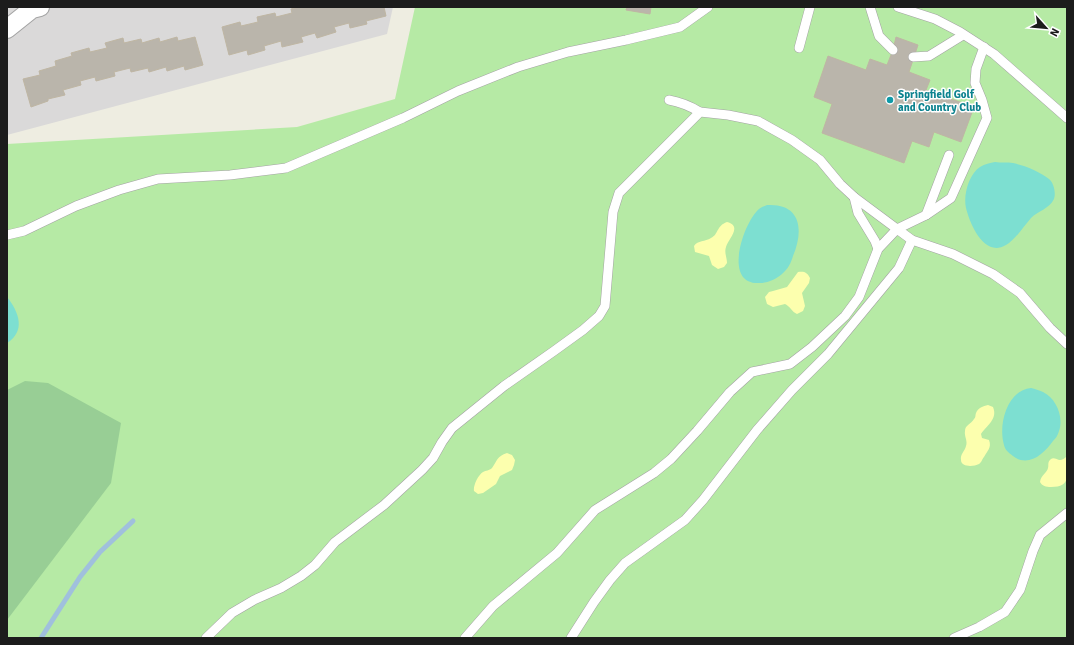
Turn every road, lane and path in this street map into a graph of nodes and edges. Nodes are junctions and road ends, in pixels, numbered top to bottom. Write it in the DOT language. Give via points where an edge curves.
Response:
graph roads {
  1 [pos="40,7"];
  2 [pos="708,7"];
  3 [pos="810,7"];
  4 [pos="870,7"];
  5 [pos="898,7"];
  6 [pos="7,29"];
  7 [pos="964,35"];
  8 [pos="984,47"];
  9 [pos="799,48"];
  10 [pos="893,50"];
  11 [pos="913,57"];
  12 [pos="669,100"];
  13 [pos="700,112"];
  14 [pos="1067,118"];
  15 [pos="949,155"];
  16 [pos="854,197"];
  17 [pos="926,215"];
  18 [pos="896,229"];
  19 [pos="7,235"];
  20 [pos="912,240"];
  21 [pos="878,249"];
  22 [pos="1067,344"];
  23 [pos="1067,513"];
  24 [pos="206,638"];
  25 [pos="465,638"];
  26 [pos="571,638"];
  27 [pos="954,638"];
  1 -- 6 [label="street" via="32,9"];
  2 -- 19 [label="lane" via="680,27 518,66 286,168 230,175 158,179 119,190 76,206 24,231"];
  3 -- 9 [label="lane"];
  4 -- 10 [label="lane" via="879,36"];
  5 -- 7 [label="lane" via="936,19"];
  7 -- 8 [label="lane"];
  7 -- 11 [label="lane" via="928,56"];
  8 -- 14 [label="lane"];
  8 -- 17 [label="lane" via="976,69 975,83 987,118 951,198"];
  12 -- 13 [label="lane"];
  13 -- 16 [label="lane" via="758,121 792,140 820,160"];
  13 -- 24 [label="lane" via="619,193 613,212 606,306 599,316 452,428 422,470 384,505 335,542 301,576 232,613"];
  15 -- 17 [label="lane"];
  16 -- 18 [label="lane"];
  16 -- 21 [label="lane" via="858,213"];
  17 -- 18 [label="lane"];
  18 -- 20 [label="lane"];
  18 -- 21 [label="lane"];
  20 -- 22 [label="lane" via="953,254 993,274 1020,293"];
  20 -- 26 [label="lane" via="899,268 828,354 757,430 703,500 685,520 625,563 610,580"];
  21 -- 25 [label="lane" via="859,297 845,316 790,364 752,372 730,392 672,459 595,510 557,553 493,606"];
  23 -- 27 [label="lane" via="1040,535 1032,551 1020,590 1005,612"];
}
